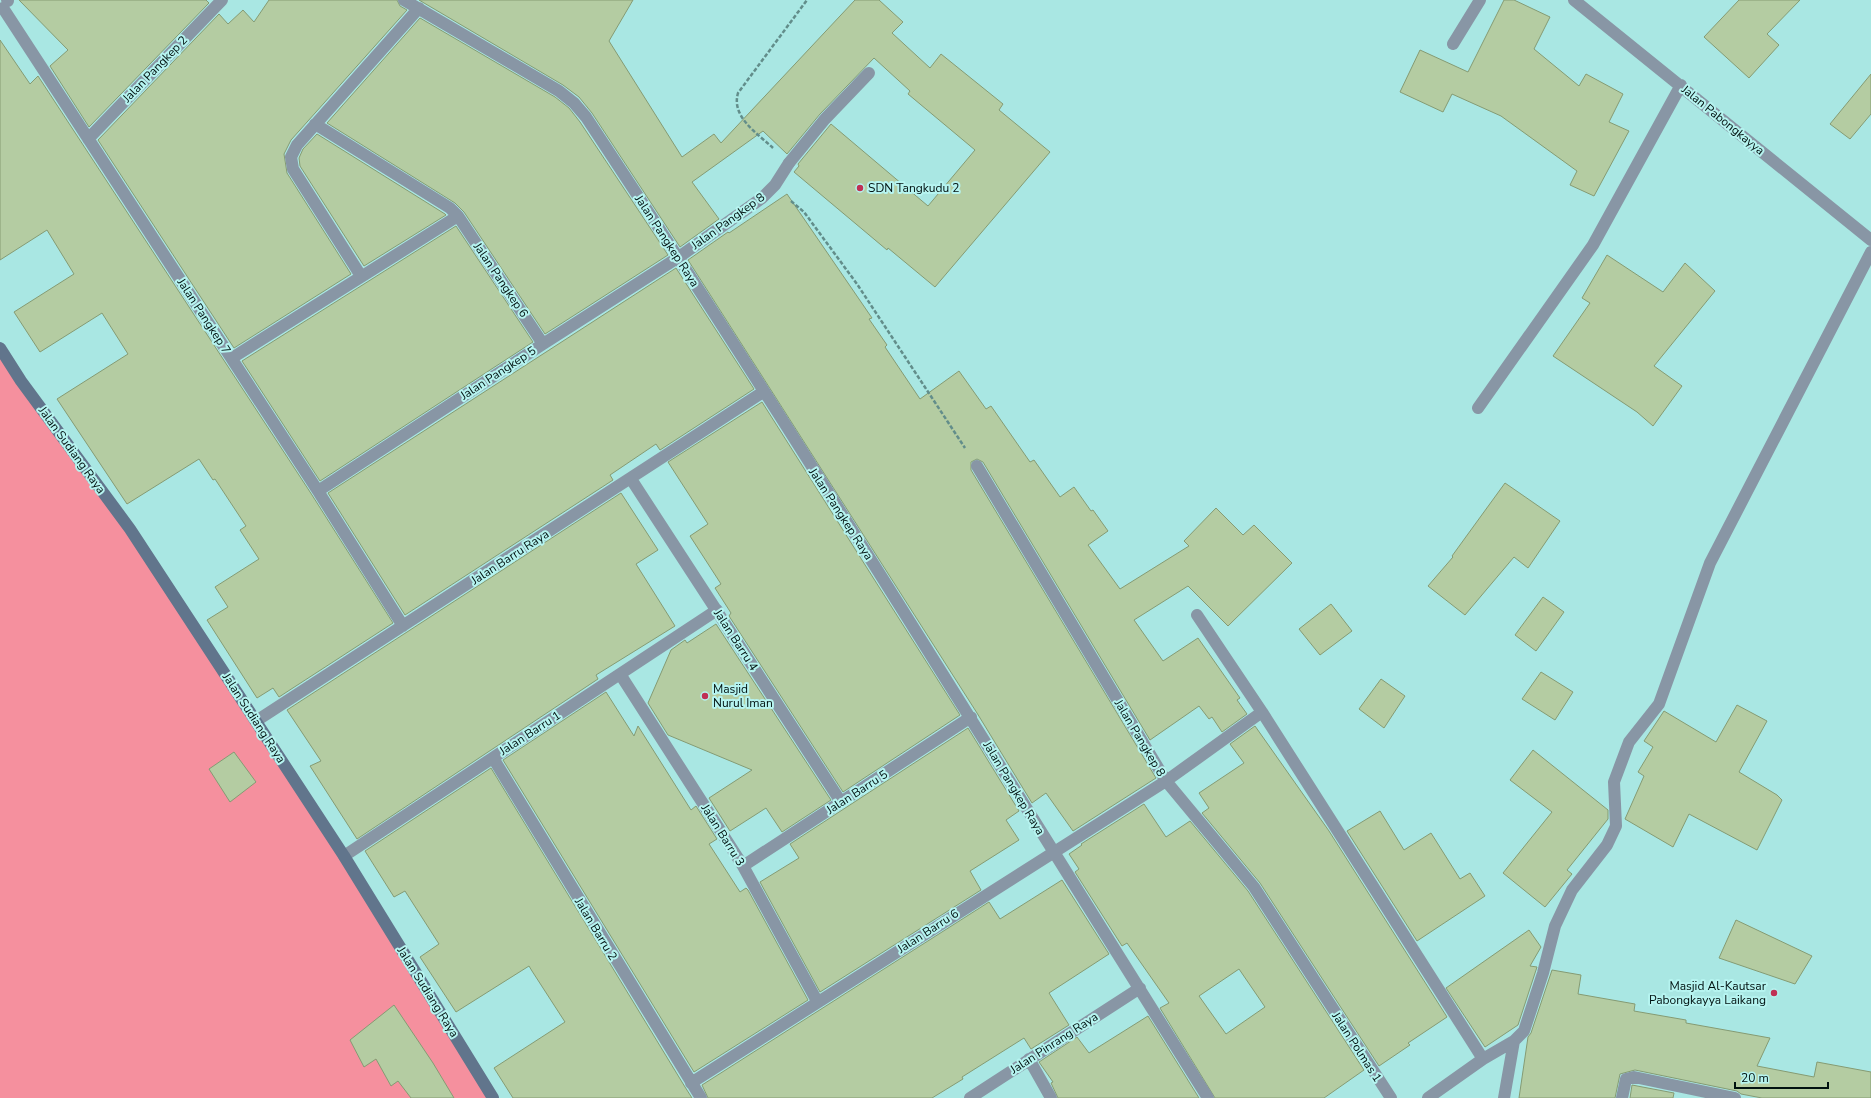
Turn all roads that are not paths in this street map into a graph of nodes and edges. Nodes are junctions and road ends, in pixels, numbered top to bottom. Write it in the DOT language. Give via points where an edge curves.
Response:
graph roads {
  1 [pos="222,0"];
  2 [pos="404,0"];
  3 [pos="1480,0"];
  4 [pos="1574,0"];
  5 [pos="5,4"];
  6 [pos="418,8"];
  7 [pos="1453,44"];
  8 [pos="869,73"];
  9 [pos="1681,86"];
  10 [pos="315,124"];
  11 [pos="88,139"];
  12 [pos="458,216"];
  13 [pos="1871,240"];
  14 [pos="1871,252"];
  15 [pos="679,258"];
  16 [pos="361,276"];
  17 [pos="543,344"];
  18 [pos="0,348"];
  19 [pos="232,358"];
  20 [pos="763,392"];
  21 [pos="1478,408"];
  22 [pos="977,466"];
  23 [pos="631,479"];
  24 [pos="318,491"];
  25 [pos="716,610"];
  26 [pos="1197,615"];
  27 [pos="403,626"];
  28 [pos="620,674"];
  29 [pos="1262,712"];
  30 [pos="971,717"];
  31 [pos="256,721"];
  32 [pos="493,758"];
  33 [pos="1166,781"];
  34 [pos="841,802"];
  35 [pos="1052,851"];
  36 [pos="344,856"];
  37 [pos="743,866"];
  38 [pos="1140,988"];
  39 [pos="1323,995"];
  40 [pos="817,1001"];
  41 [pos="1514,1041"];
  42 [pos="1029,1059"];
  43 [pos="1483,1059"];
  44 [pos="691,1083"];
  45 [pos="493,1098"];
  46 [pos="701,1098"];
  47 [pos="970,1098"];
  48 [pos="1051,1098"];
  49 [pos="1208,1098"];
  50 [pos="1391,1098"];
  51 [pos="1428,1098"];
  52 [pos="1504,1098"];
  53 [pos="1622,1098"];
  54 [pos="1735,1098"];
  1 -- 11 [label="street, Jalan Pangkep 2"];
  2 -- 6 [label="street, Jalan Pangkep Raya"];
  3 -- 7 [label="street"];
  4 -- 9 [label="street, Jalan Pabongkayya"];
  5 -- 11 [label="street, Jalan Pangkep 7"];
  6 -- 10 [label="street"];
  6 -- 15 [label="street, Jalan Pangkep Raya" via="559,91 574,103"];
  8 -- 15 [label="street, Jalan Pangkep 8" via="825,119 762,198"];
  9 -- 13 [label="street, Jalan Pabongkayya"];
  9 -- 21 [label="street" via="1593,245"];
  10 -- 12 [label="street, Jalan Pangkep 6" via="450,208"];
  10 -- 16 [label="street" via="297,145 291,157 293,169"];
  11 -- 19 [label="street, Jalan Pangkep 7"];
  12 -- 16 [label="street"];
  12 -- 17 [label="street, Jalan Pangkep 6"];
  14 -- 41 [label="street" via="1710,563 1659,704 1629,742 1614,782 1616,826 1607,845 1572,890 1554,926 1543,973 1524,1031"];
  15 -- 17 [label="street, Jalan Pangkep 5"];
  15 -- 20 [label="street, Jalan Pangkep Raya"];
  16 -- 19 [label="street"];
  17 -- 24 [label="street, Jalan Pangkep 5"];
  18 -- 31 [label="street, Jalan Sudiang Raya" via="21,381 130,528"];
  19 -- 24 [label="street, Jalan Pangkep 7"];
  20 -- 23 [label="street, Jalan Barru Raya"];
  20 -- 30 [label="street, Jalan Pangkep Raya"];
  22 -- 33 [label="street, Jalan Pangkep 8"];
  23 -- 25 [label="street, Jalan Barru 4"];
  23 -- 27 [label="street, Jalan Barru Raya"];
  24 -- 27 [label="street, Jalan Pangkep 7"];
  25 -- 28 [label="street, Jalan Barru 1"];
  25 -- 34 [label="street, Jalan Barru 4"];
  26 -- 29 [label="street"];
  27 -- 31 [label="street, Jalan Barru Raya"];
  28 -- 32 [label="street, Jalan Barru 1"];
  28 -- 37 [label="street, Jalan Barru 3"];
  29 -- 33 [label="street, Jalan Barru 6"];
  29 -- 43 [label="street"];
  30 -- 34 [label="street, Jalan Barru 5"];
  30 -- 35 [label="street, Jalan Pangkep Raya"];
  31 -- 36 [label="street, Jalan Sudiang Raya"];
  32 -- 36 [label="street, Jalan Barru 1"];
  32 -- 44 [label="street, Jalan Barru 2"];
  33 -- 35 [label="street, Jalan Barru 6"];
  33 -- 39 [label="street, Jalan Pangkep 8" via="1254,887"];
  34 -- 37 [label="street, Jalan Barru 5"];
  35 -- 38 [label="street, Jalan Pangkep Raya"];
  35 -- 40 [label="street, Jalan Barru 6"];
  36 -- 45 [label="street, Jalan Sudiang Raya"];
  37 -- 40 [label="street, Jalan Barru 3"];
  38 -- 42 [label="street, Jalan Pinrang Raya"];
  38 -- 49 [label="street, Jalan Pangkep Raya"];
  39 -- 50 [label="street, Jalan Polmas 1"];
  40 -- 44 [label="street, Jalan Barru 6"];
  41 -- 43 [label="street"];
  41 -- 52 [label="street"];
  42 -- 47 [label="street, Jalan Pinrang Raya"];
  42 -- 48 [label="street"];
  43 -- 51 [label="street"];
  44 -- 46 [label="street, Jalan Barru 2"];
  53 -- 54 [label="street" via="1626,1079 1634,1077"];
}
